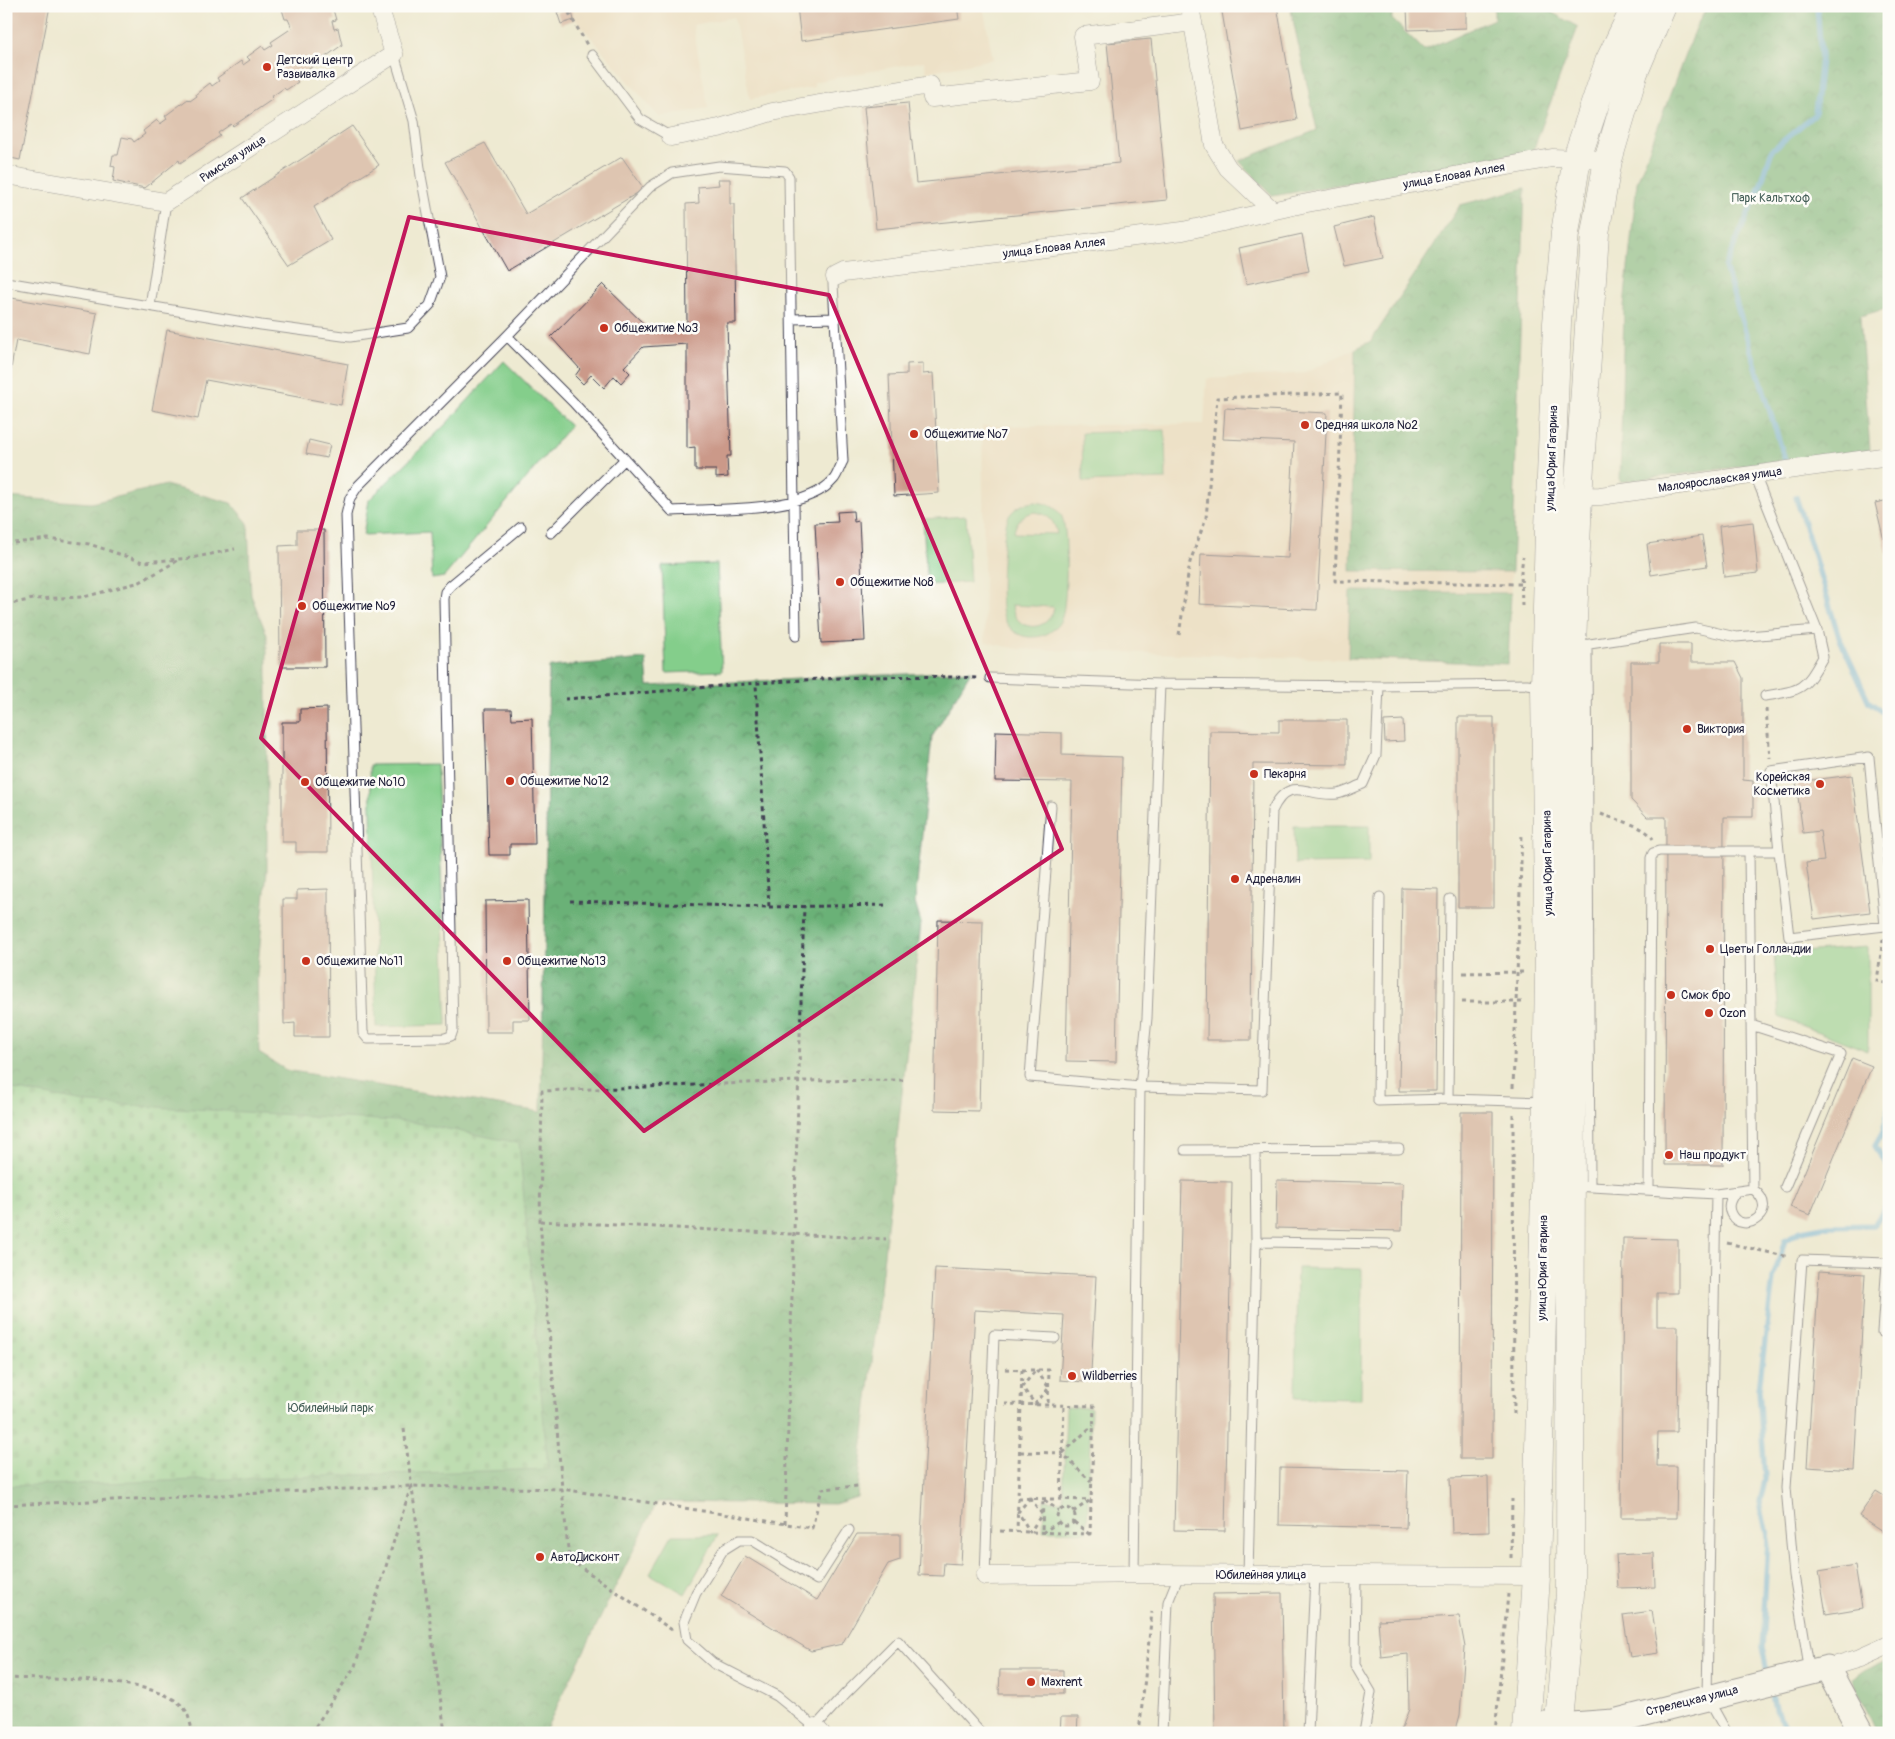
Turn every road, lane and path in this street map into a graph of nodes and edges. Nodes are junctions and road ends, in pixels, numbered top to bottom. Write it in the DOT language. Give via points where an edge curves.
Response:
graph roads {
  1 [pos="379,6"];
  2 [pos="565,6"];
  3 [pos="1636,6"];
  4 [pos="1662,6"];
  5 [pos="1191,14"];
  6 [pos="394,54"];
  7 [pos="592,55"];
  8 [pos="671,137"];
  9 [pos="1576,158"];
  10 [pos="1608,160"];
  11 [pos="6,174"];
  12 [pos="166,202"];
  13 [pos="1272,210"];
  14 [pos="835,277"];
  15 [pos="6,282"];
  16 [pos="150,306"];
  17 [pos="835,318"];
  18 [pos="792,319"];
  19 [pos="507,336"];
  20 [pos="1889,456"];
  21 [pos="625,459"];
  22 [pos="1755,475"];
  23 [pos="1550,497"];
  24 [pos="1578,498"];
  25 [pos="794,502"];
  26 [pos="521,527"];
  27 [pos="550,533"];
  28 [pos="6,544"];
  29 [pos="235,549"];
  30 [pos="1524,554"];
  31 [pos="180,559"];
  32 [pos="1520,584"];
  33 [pos="6,606"];
  34 [pos="1522,614"];
  35 [pos="1817,630"];
  36 [pos="1179,635"];
  37 [pos="796,636"];
  38 [pos="1580,645"];
  39 [pos="990,678"];
  40 [pos="1160,684"];
  41 [pos="756,685"];
  42 [pos="1379,686"];
  43 [pos="1546,687"];
  44 [pos="1765,696"];
  45 [pos="565,699"];
  46 [pos="1771,771"];
  47 [pos="1051,806"];
  48 [pos="1598,812"];
  49 [pos="1522,833"];
  50 [pos="1659,851"];
  51 [pos="1750,851"];
  52 [pos="1779,851"];
  53 [pos="1380,897"];
  54 [pos="1450,899"];
  55 [pos="570,901"];
  56 [pos="889,905"];
  57 [pos="804,906"];
  58 [pos="769,907"];
  59 [pos="1885,926"];
  60 [pos="1517,972"];
  61 [pos="1450,973"];
  62 [pos="1889,984"];
  63 [pos="1449,1002"];
  64 [pos="1517,1002"];
  65 [pos="1751,1025"];
  66 [pos="903,1080"];
  67 [pos="799,1081"];
  68 [pos="1140,1087"];
  69 [pos="1448,1099"];
  70 [pos="1513,1100"];
  71 [pos="1547,1102"];
  72 [pos="1399,1149"];
  73 [pos="1185,1150"];
  74 [pos="1255,1151"];
  75 [pos="1580,1186"];
  76 [pos="1785,1187"];
  77 [pos="1753,1189"];
  78 [pos="1649,1190"];
  79 [pos="1735,1193"];
  80 [pos="1716,1194"];
  81 [pos="540,1221"];
  82 [pos="795,1234"];
  83 [pos="886,1239"];
  84 [pos="1716,1240"];
  85 [pos="1256,1242"];
  86 [pos="1388,1244"];
  87 [pos="1788,1256"];
  88 [pos="1889,1334"];
  89 [pos="1054,1338"];
  90 [pos="993,1369"];
  91 [pos="1022,1370"];
  92 [pos="1036,1370"];
  93 [pos="1022,1387"];
  94 [pos="1049,1388"];
  95 [pos="992,1403"];
  96 [pos="1021,1404"];
  97 [pos="1035,1404"];
  98 [pos="1048,1405"];
  99 [pos="1064,1405"];
  100 [pos="1514,1423"];
  101 [pos="1093,1425"];
  102 [pos="404,1429"];
  103 [pos="1020,1452"];
  104 [pos="1062,1453"];
  105 [pos="1091,1482"];
  106 [pos="411,1486"];
  107 [pos="858,1486"];
  108 [pos="562,1489"];
  109 [pos="1513,1490"];
  110 [pos="1018,1498"];
  111 [pos="1030,1498"];
  112 [pos="1043,1499"];
  113 [pos="1061,1499"];
  114 [pos="1091,1500"];
  115 [pos="6,1505"];
  116 [pos="1059,1511"];
  117 [pos="1018,1512"];
  118 [pos="1073,1512"];
  119 [pos="1042,1514"];
  120 [pos="1059,1522"];
  121 [pos="1074,1522"];
  122 [pos="786,1524"];
  123 [pos="849,1530"];
  124 [pos="987,1531"];
  125 [pos="1017,1532"];
  126 [pos="1030,1532"];
  127 [pos="1042,1533"];
  128 [pos="1090,1534"];
  129 [pos="1155,1574"];
  130 [pos="1134,1575"];
  131 [pos="1179,1575"];
  132 [pos="1248,1575"];
  133 [pos="985,1576"];
  134 [pos="1316,1576"];
  135 [pos="1356,1576"];
  136 [pos="1523,1577"];
  137 [pos="687,1640"];
  138 [pos="1889,1645"];
  139 [pos="1818,1670"];
  140 [pos="6,1678"];
  141 [pos="1706,1697"];
  142 [pos="1526,1727"];
  143 [pos="1558,1729"];
  144 [pos="818,1730"];
  145 [pos="193,1733"];
  146 [pos="311,1733"];
  147 [pos="445,1733"];
  148 [pos="981,1733"];
  149 [pos="1139,1733"];
  150 [pos="1162,1733"];
  151 [pos="1308,1733"];
  152 [pos="1364,1733"];
  153 [pos="1496,1733"];
  154 [pos="1727,1733"];
  155 [pos="1862,1733"];
  1 -- 6 [label="street"];
  2 -- 7 [label="path"];
  3 -- 9 [label="main road, улица Юрия Гагарина" via="1609,62"];
  4 -- 10 [label="main road, улица Юрия Гагарина" via="1634,72"];
  5 -- 8 [label="street" via="1083,36 1090,81 932,98 930,85 772,112 719,128"];
  5 -- 13 [label="street" via="1214,145 1228,168"];
  6 -- 12 [label="street, Римская улица"];
  6 -- 16 [label="lane" via="414,121 440,277 430,305 408,328 350,337"];
  7 -- 8 [label="lane" via="640,119"];
  9 -- 10 [label="street, улица Еловая Аллея"];
  9 -- 13 [label="street, улица Еловая Аллея" via="1552,158"];
  9 -- 23 [label="main road, улица Юрия Гагарина" via="1557,323"];
  10 -- 24 [label="main road, улица Юрия Гагарина" via="1595,233"];
  11 -- 12 [label="street"];
  12 -- 16 [label="lane"];
  13 -- 14 [label="street, улица Еловая Аллея" via="1183,231 843,273"];
  14 -- 17 [label="lane"];
  15 -- 16 [label="lane"];
  17 -- 18 [label="lane"];
  17 -- 25 [label="lane" via="842,461 834,478 818,491"];
  18 -- 19 [label="lane" via="789,177 785,171 719,166 672,173 650,187"];
  18 -- 25 [label="lane"];
  19 -- 21 [label="lane"];
  19 -- 26 [label="lane" via="358,486 350,498 346,514 363,1033 368,1039 445,1038 451,1036 453,1030 444,599 450,586"];
  20 -- 22 [label="street, Малоярославская улица"];
  21 -- 25 [label="lane" via="672,511"];
  21 -- 27 [label="lane"];
  22 -- 24 [label="street, Малоярославская улица"];
  22 -- 35 [label="lane"];
  23 -- 24 [label="street, Малоярославская улица"];
  23 -- 43 [label="main road, улица Юрия Гагарина"];
  24 -- 38 [label="main road, улица Юрия Гагарина"];
  25 -- 37 [label="lane"];
  28 -- 31 [label="path" via="48,539 89,544 143,562"];
  29 -- 31 [label="path"];
  30 -- 32 [label="path"];
  31 -- 33 [label="path" via="140,582 84,597 33,599"];
  32 -- 34 [label="path"];
  32 -- 36 [label="path" via="1335,581 1342,393 1217,398 1206,518 1190,562"];
  35 -- 38 [label="lane" via="1736,637 1696,628"];
  35 -- 44 [label="lane" via="1823,657 1809,682 1796,691"];
  38 -- 75 [label="main road, улица Юрия Гагарина"];
  39 -- 40 [label="lane"];
  39 -- 41 [label="path" via="891,677"];
  40 -- 42 [label="lane"];
  40 -- 68 [label="lane" via="1148,1018"];
  41 -- 45 [label="path"];
  41 -- 58 [label="path"];
  42 -- 43 [label="lane" via="1527,684"];
  42 -- 68 [label="lane" via="1376,755 1363,784 1337,794 1292,789 1279,797 1272,811 1262,1090"];
  43 -- 71 [label="main road, улица Юрия Гагарина"];
  44 -- 46 [label="path"];
  46 -- 52 [label="lane"];
  46 -- 59 [label="lane" via="1869,758"];
  47 -- 68 [label="lane" via="1030,1077"];
  48 -- 50 [label="path" via="1650,834"];
  49 -- 60 [label="path"];
  50 -- 51 [label="lane"];
  50 -- 78 [label="lane" via="1651,858"];
  51 -- 52 [label="lane"];
  51 -- 65 [label="lane"];
  52 -- 59 [label="lane" via="1789,937"];
  53 -- 69 [label="lane" via="1378,1101"];
  54 -- 61 [label="lane"];
  55 -- 58 [label="path"];
  56 -- 57 [label="path"];
  57 -- 58 [label="path"];
  57 -- 67 [label="path"];
  59 -- 62 [label="path" via="1877,981"];
  60 -- 61 [label="path"];
  60 -- 64 [label="path"];
  61 -- 63 [label="lane"];
  63 -- 64 [label="path"];
  63 -- 69 [label="lane"];
  64 -- 70 [label="path"];
  65 -- 76 [label="lane" via="1841,1054"];
  65 -- 77 [label="lane"];
  66 -- 67 [label="path"];
  67 -- 81 [label="path" via="542,1091"];
  67 -- 82 [label="path"];
  68 -- 130 [label="lane"];
  69 -- 70 [label="lane"];
  70 -- 71 [label="lane"];
  70 -- 100 [label="path"];
  71 -- 136 [label="main road, улица Юрия Гагарина"];
  72 -- 74 [label="lane"];
  73 -- 74 [label="lane"];
  74 -- 85 [label="lane"];
  75 -- 78 [label="lane"];
  75 -- 143 [label="main road, улица Юрия Гагарина" via="1570,1594"];
  77 -- 79 [label="lane"];
  77 -- 79 [label="lane" via="1764,1203 1763,1212 1749,1223 1740,1222 1729,1209"];
  78 -- 80 [label="lane"];
  79 -- 80 [label="lane"];
  80 -- 84 [label="lane"];
  81 -- 82 [label="path"];
  81 -- 108 [label="path"];
  82 -- 83 [label="path"];
  82 -- 122 [label="path"];
  84 -- 87 [label="path"];
  84 -- 141 [label="lane"];
  85 -- 86 [label="lane"];
  85 -- 132 [label="lane"];
  88 -- 139 [label="lane" via="1882,1332 1887,1263 1802,1260 1786,1488 1794,1575"];
  89 -- 90 [label="lane" via="994,1336"];
  90 -- 91 [label="path"];
  90 -- 95 [label="lane"];
  91 -- 92 [label="path"];
  91 -- 93 [label="path"];
  92 -- 93 [label="path"];
  92 -- 94 [label="path"];
  92 -- 94 [label="path" via="1049,1370"];
  93 -- 96 [label="path"];
  93 -- 97 [label="path"];
  94 -- 97 [label="path"];
  94 -- 98 [label="path"];
  95 -- 96 [label="path"];
  95 -- 124 [label="lane"];
  96 -- 97 [label="path"];
  96 -- 103 [label="path"];
  97 -- 98 [label="path"];
  98 -- 99 [label="path"];
  99 -- 101 [label="path" via="1094,1406"];
  99 -- 104 [label="path"];
  101 -- 104 [label="path"];
  101 -- 105 [label="path"];
  102 -- 106 [label="path"];
  103 -- 104 [label="path"];
  103 -- 110 [label="path"];
  104 -- 105 [label="path"];
  104 -- 113 [label="path"];
  105 -- 114 [label="path"];
  106 -- 108 [label="path"];
  106 -- 115 [label="path"];
  106 -- 146 [label="path" via="355,1666"];
  106 -- 147 [label="path"];
  107 -- 122 [label="path" via="822,1489 812,1528"];
  108 -- 122 [label="path"];
  108 -- 137 [label="path" via="569,1559"];
  109 -- 136 [label="path"];
  110 -- 111 [label="path"];
  110 -- 117 [label="path"];
  111 -- 112 [label="path"];
  111 -- 117 [label="path"];
  111 -- 119 [label="path"];
  112 -- 113 [label="path"];
  112 -- 116 [label="path"];
  112 -- 119 [label="path"];
  113 -- 114 [label="path"];
  114 -- 118 [label="path"];
  114 -- 128 [label="path"];
  116 -- 118 [label="path" via="1066,1508"];
  116 -- 120 [label="path"];
  117 -- 125 [label="path"];
  117 -- 126 [label="path"];
  118 -- 121 [label="path"];
  119 -- 126 [label="path"];
  119 -- 127 [label="path"];
  120 -- 121 [label="path" via="1067,1526"];
  120 -- 127 [label="path"];
  121 -- 128 [label="path"];
  123 -- 137 [label="lane" via="817,1580 752,1540 739,1540 723,1550 696,1593 684,1622"];
  124 -- 125 [label="path"];
  124 -- 133 [label="lane"];
  125 -- 126 [label="path"];
  126 -- 127 [label="path"];
  127 -- 128 [label="path"];
  129 -- 130 [label="street, Юбилейная улица"];
  129 -- 131 [label="street, Юбилейная улица"];
  129 -- 149 [label="path"];
  130 -- 133 [label="street, Юбилейная улица"];
  131 -- 132 [label="street, Юбилейная улица"];
  131 -- 150 [label="lane" via="1168,1602"];
  132 -- 134 [label="street, Юбилейная улица"];
  134 -- 135 [label="street, Юбилейная улица"];
  134 -- 151 [label="lane"];
  135 -- 136 [label="street, Юбилейная улица"];
  135 -- 152 [label="lane" via="1354,1665 1371,1692"];
  136 -- 142 [label="main road, улица Юрия Гагарина"];
  136 -- 153 [label="path"];
  137 -- 144 [label="lane" via="713,1663 777,1696"];
  138 -- 139 [label="street, Стрелецкая улица" via="1860,1658"];
  139 -- 141 [label="street, Стрелецкая улица"];
  139 -- 155 [label="street"];
  140 -- 145 [label="path" via="124,1683 161,1693 185,1710"];
  141 -- 143 [label="street, Стрелецкая улица" via="1613,1722"];
  141 -- 154 [label="lane"];
  142 -- 143 [label="street, Стрелецкая улица"];
  144 -- 148 [label="lane" via="844,1695 898,1641"];
}
